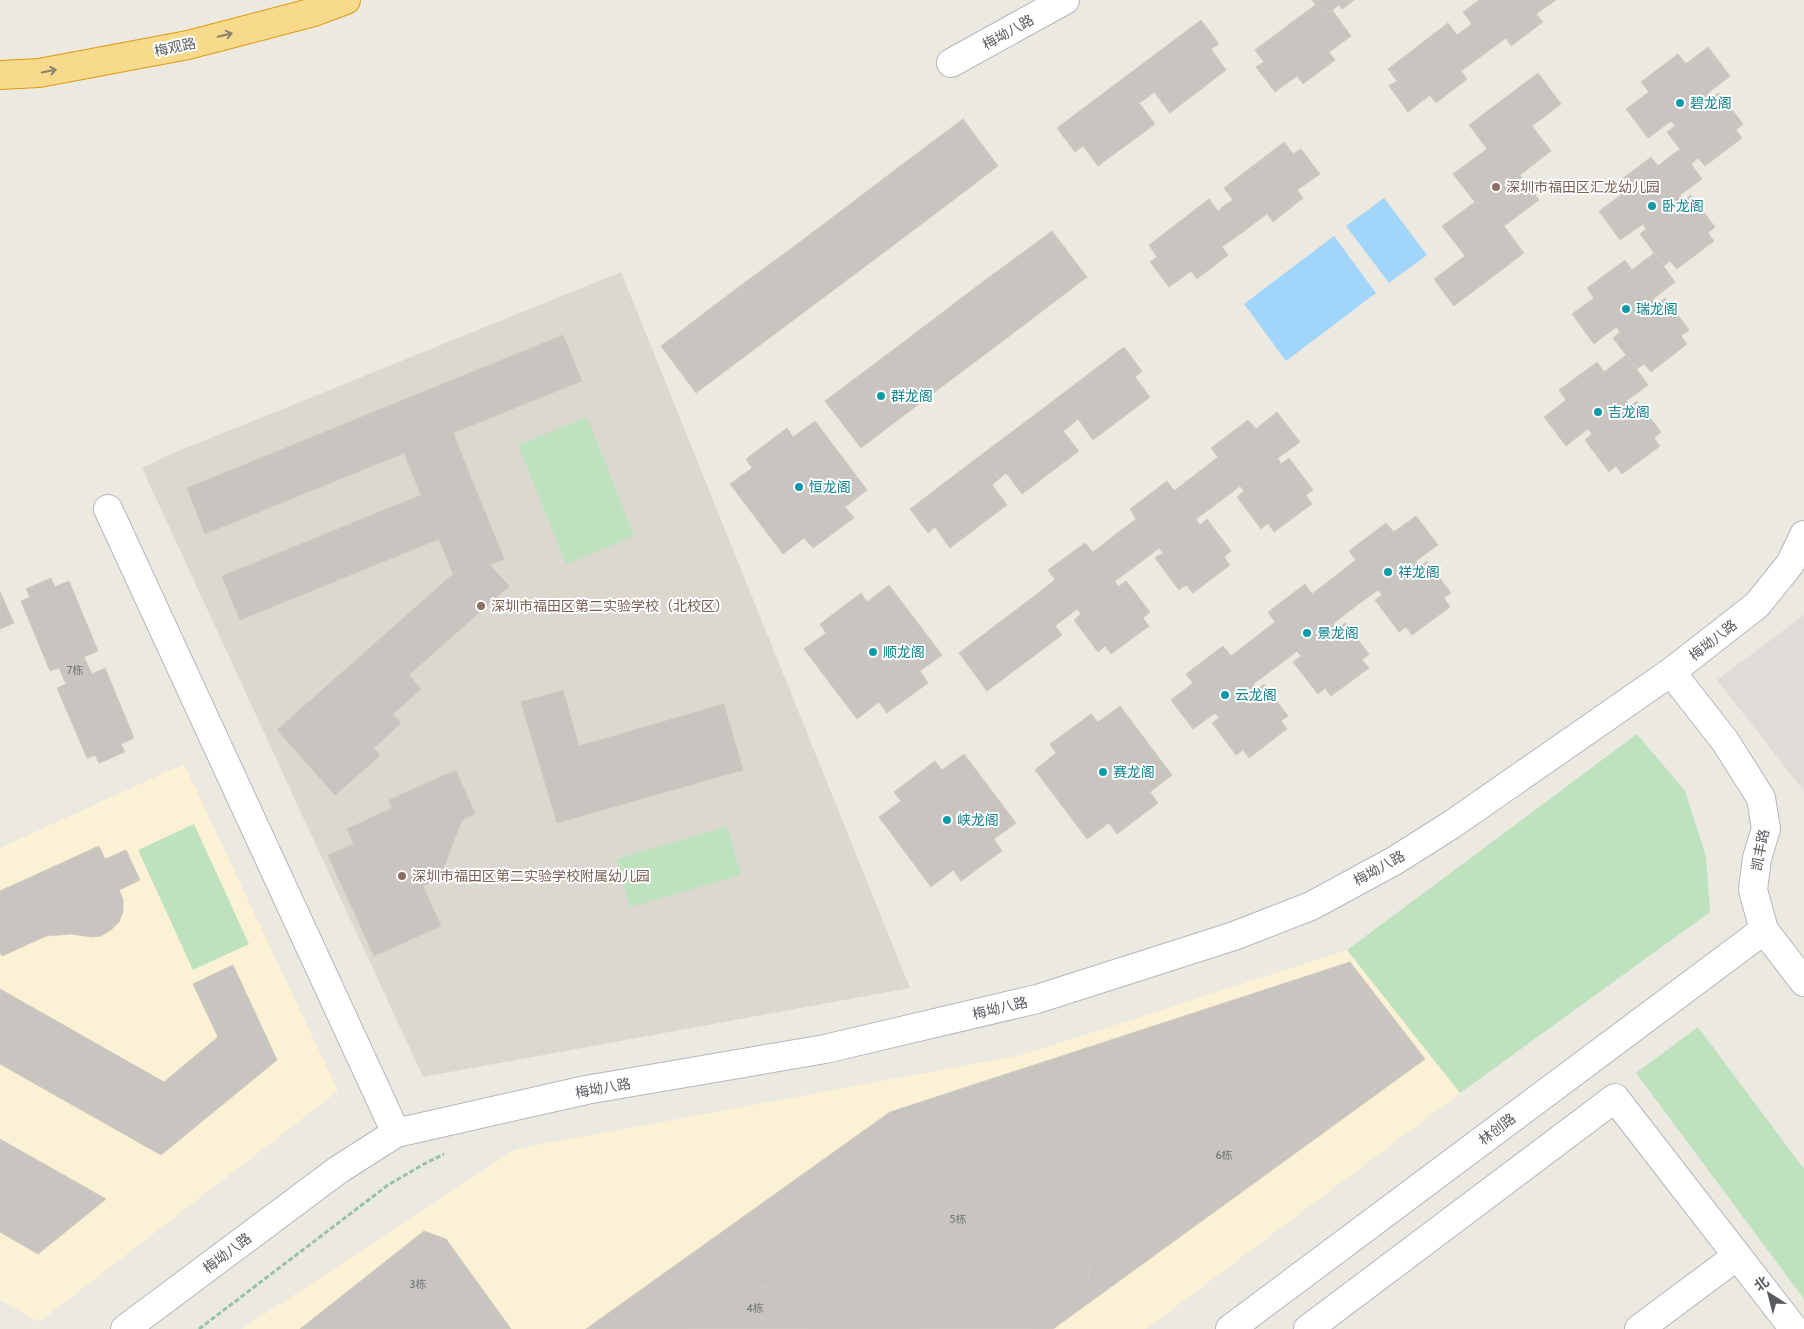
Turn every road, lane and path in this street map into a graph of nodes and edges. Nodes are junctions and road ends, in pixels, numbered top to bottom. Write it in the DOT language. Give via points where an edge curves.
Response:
graph roads {
  1 [pos="346,0"];
  2 [pos="1065,0"];
  3 [pos="951,63"];
  4 [pos="0,75"];
  5 [pos="108,509"];
  6 [pos="1804,535"];
  7 [pos="1671,672"];
  8 [pos="1764,930"];
  9 [pos="1804,982"];
  10 [pos="396,1132"];
  11 [pos="450,1152"];
  12 [pos="1737,1256"];
  13 [pos="125,1329"];
  14 [pos="199,1329"];
  15 [pos="1230,1329"];
  16 [pos="1308,1329"];
  17 [pos="1639,1329"];
  18 [pos="1794,1329"];
  4 -- 1 [label="highway, 梅观路, one-way" via="39,73 188,45 314,12"];
  2 -- 3 [label="street, 梅坳八路"];
  5 -- 10 [label="street"];
  6 -- 7 [label="street, 梅坳八路" via="1790,564 1757,605"];
  7 -- 8 [label="street, 凯丰路" via="1725,741 1761,798 1766,829 1757,858 1753,890"];
  7 -- 10 [label="street, 梅坳八路" via="1394,861 1311,906 1234,936 1037,999 825,1049 586,1090"];
  8 -- 9 [label="street, 凯丰路"];
  8 -- 15 [label="street, 林创路"];
  10 -- 13 [label="street, 梅坳八路" via="338,1170"];
  11 -- 14 [label="path" via="388,1185"];
  12 -- 16 [label="street" via="1615,1098"];
  12 -- 17 [label="street"];
  12 -- 18 [label="street"];
}
